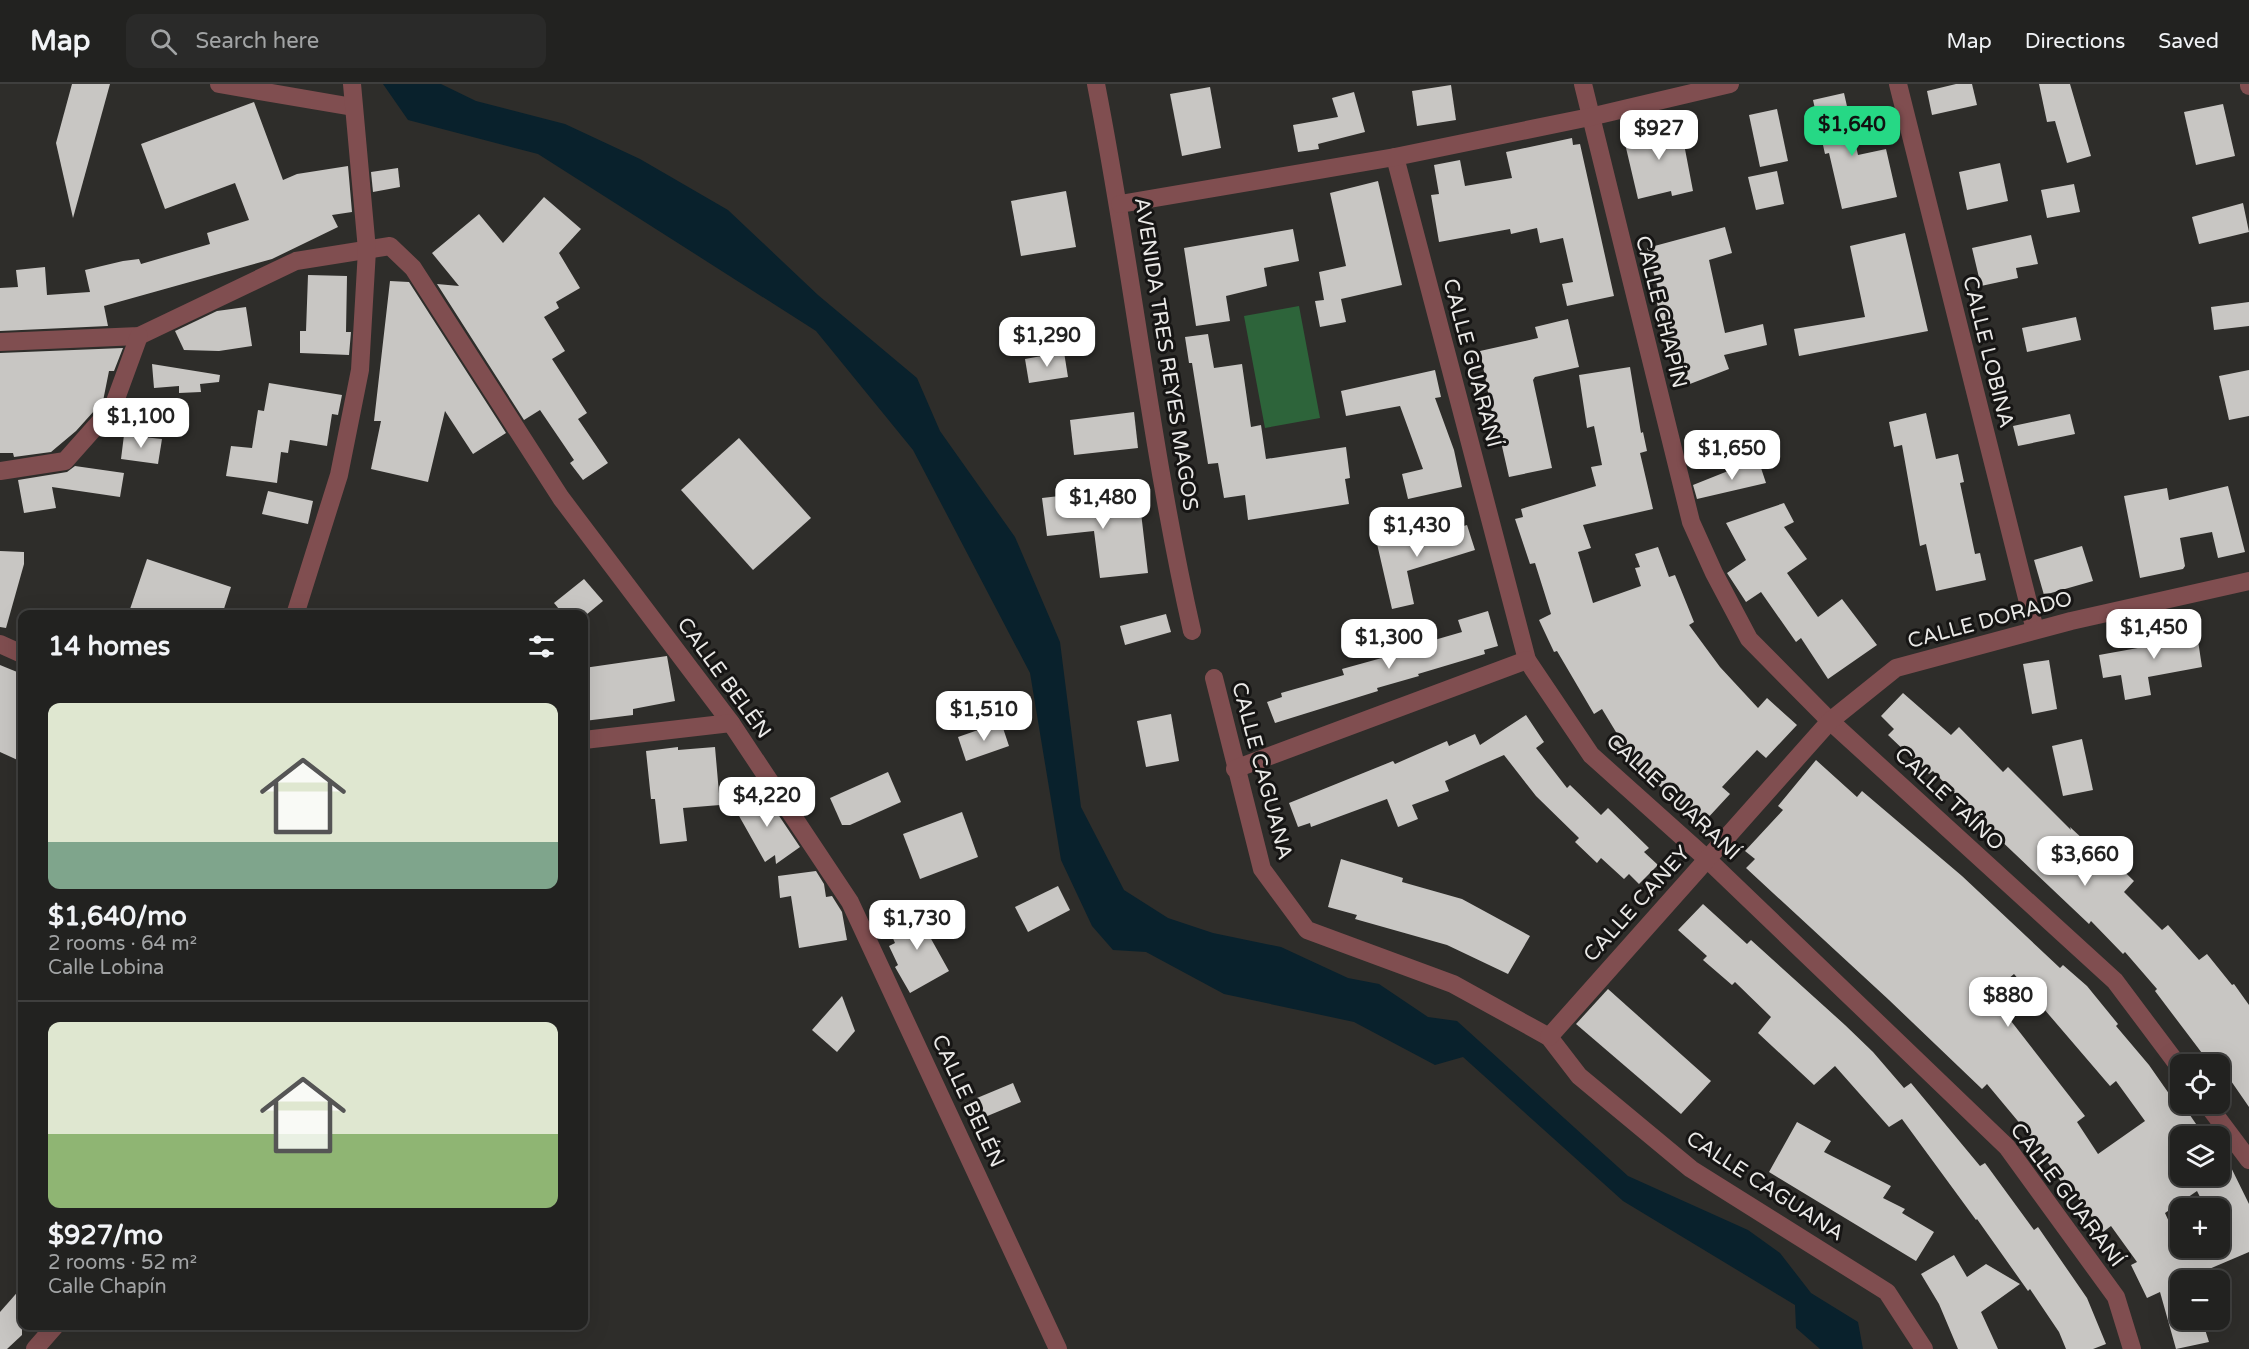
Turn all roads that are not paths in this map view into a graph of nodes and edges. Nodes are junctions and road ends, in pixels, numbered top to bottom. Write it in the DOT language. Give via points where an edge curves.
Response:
graph roads {
  1 [pos="219,84"];
  2 [pos="352,84"];
  3 [pos="1096,84"];
  4 [pos="1583,84"];
  5 [pos="1730,84"];
  6 [pos="1898,84"];
  7 [pos="353,107"];
  8 [pos="1590,117"];
  9 [pos="1395,157"];
  10 [pos="1120,204"];
  11 [pos="367,250"];
  12 [pos="139,336"];
  13 [pos="0,342"];
  14 [pos="0,471"];
  15 [pos="2249,582"];
  16 [pos="297,610"];
  17 [pos="2035,630"];
  18 [pos="1192,631"];
  19 [pos="0,644"];
  20 [pos="18,652"];
  21 [pos="1527,660"];
  22 [pos="1214,678"];
  23 [pos="1830,721"];
  24 [pos="731,723"];
  25 [pos="588,740"];
  26 [pos="1235,769"];
  27 [pos="1707,859"];
  28 [pos="1549,1037"];
  29 [pos="2170,1054"];
  30 [pos="2214,1114"];
  31 [pos="2249,1160"];
  32 [pos="52,1330"];
  33 [pos="35,1349"];
  34 [pos="1058,1349"];
  35 [pos="1924,1349"];
  36 [pos="2132,1349"];
  1 -- 7 [label="street"];
  2 -- 7 [label="street"];
  3 -- 10 [label="street, AVENIDA TRES REYES MAGOS"];
  4 -- 8 [label="street, CALLE CHAPÍN"];
  5 -- 8 [label="street"];
  6 -- 17 [label="street, CALLE LOBINA"];
  7 -- 11 [label="street"];
  8 -- 9 [label="street"];
  8 -- 23 [label="street, CALLE CHAPÍN" via="1691,522 1749,639"];
  9 -- 10 [label="street"];
  9 -- 21 [label="street, CALLE GUARANÍ"];
  10 -- 18 [label="street, AVENIDA TRES REYES MAGOS" via="1173,546"];
  11 -- 12 [label="street" via="296,261"];
  11 -- 16 [label="street" via="360,370 339,475"];
  11 -- 24 [label="street, CALLE BELÉN" via="390,246 413,268 561,498"];
  12 -- 13 [label="street"];
  12 -- 14 [label="street" via="113,407 65,461"];
  15 -- 17 [label="street, CALLE DORADO"];
  17 -- 23 [label="street, CALLE DORADO" via="1896,668"];
  19 -- 20 [label="street"];
  21 -- 26 [label="street"];
  21 -- 27 [label="street, CALLE GUARANÍ" via="1591,755"];
  22 -- 26 [label="street, CALLE CAGUANA"];
  23 -- 27 [label="street, CALLE CANEY"];
  23 -- 29 [label="street, CALLE TAÍNO" via="2115,981"];
  24 -- 25 [label="street"];
  24 -- 34 [label="street, CALLE BELÉN" via="850,902"];
  26 -- 28 [label="street, CALLE CAGUANA" via="1262,869 1307,930 1453,984"];
  27 -- 28 [label="street, CALLE CANEY"];
  27 -- 36 [label="street, CALLE GUARANÍ" via="2007,1147 2116,1297"];
  28 -- 35 [label="street, CALLE CAGUANA" via="1579,1076 1691,1169 1887,1292"];
  30 -- 31 [label="street"];
  32 -- 33 [label="street"];
}
